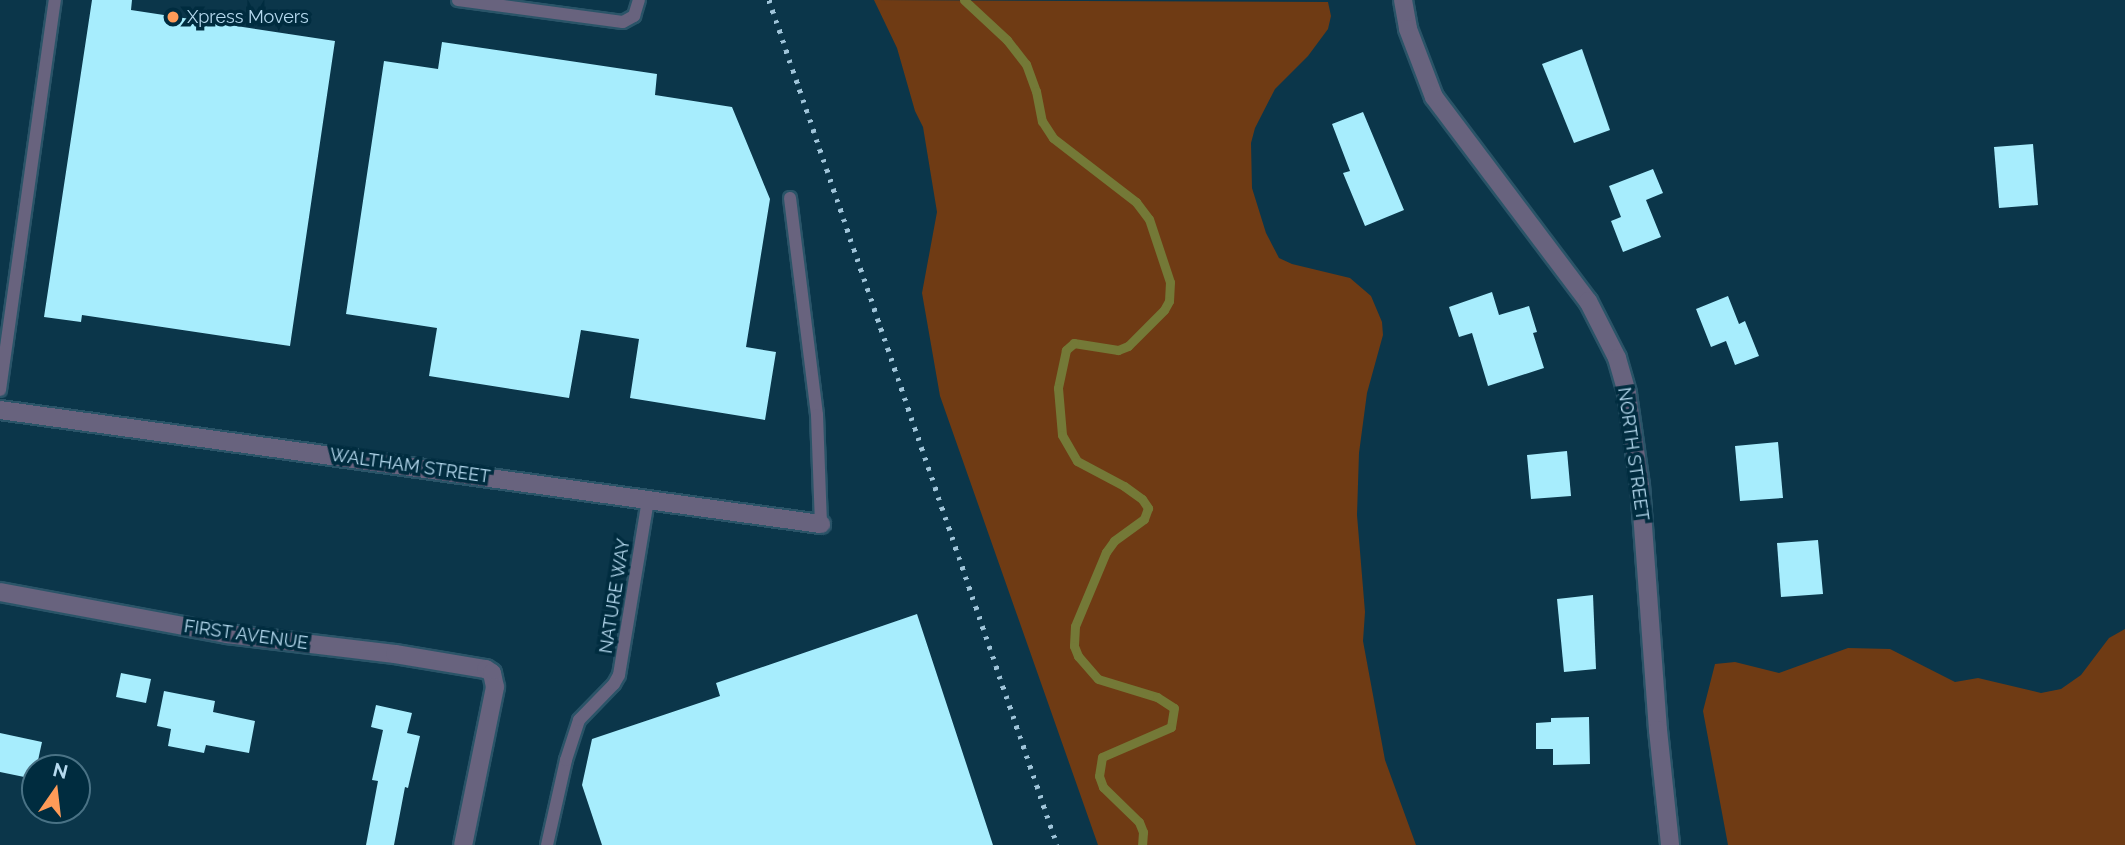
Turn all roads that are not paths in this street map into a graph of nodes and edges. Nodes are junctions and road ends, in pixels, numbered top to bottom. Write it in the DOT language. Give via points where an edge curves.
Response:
graph roads {
  1 [pos="55,0"];
  2 [pos="458,0"];
  3 [pos="639,0"];
  4 [pos="1403,0"];
  5 [pos="548,6"];
  6 [pos="789,198"];
  7 [pos="0,390"];
  8 [pos="0,410"];
  9 [pos="648,500"];
  10 [pos="821,524"];
  11 [pos="0,592"];
  12 [pos="463,845"];
  13 [pos="547,845"];
  14 [pos="1670,845"];
  1 -- 7 [label="lane"];
  2 -- 5 [label="lane"];
  3 -- 5 [label="lane" via="634,16 623,22"];
  4 -- 14 [label="street, NORTH STREET" via="1408,29 1434,97 1587,301 1617,358 1640,485"];
  6 -- 10 [label="lane" via="817,415"];
  8 -- 9 [label="street, WALTHAM STREET"];
  9 -- 10 [label="street, WALTHAM STREET"];
  9 -- 13 [label="lane, NATURE WAY" via="619,675 579,720"];
  11 -- 12 [label="street, FIRST AVENUE" via="227,634 445,661 492,673 495,687"];
}
